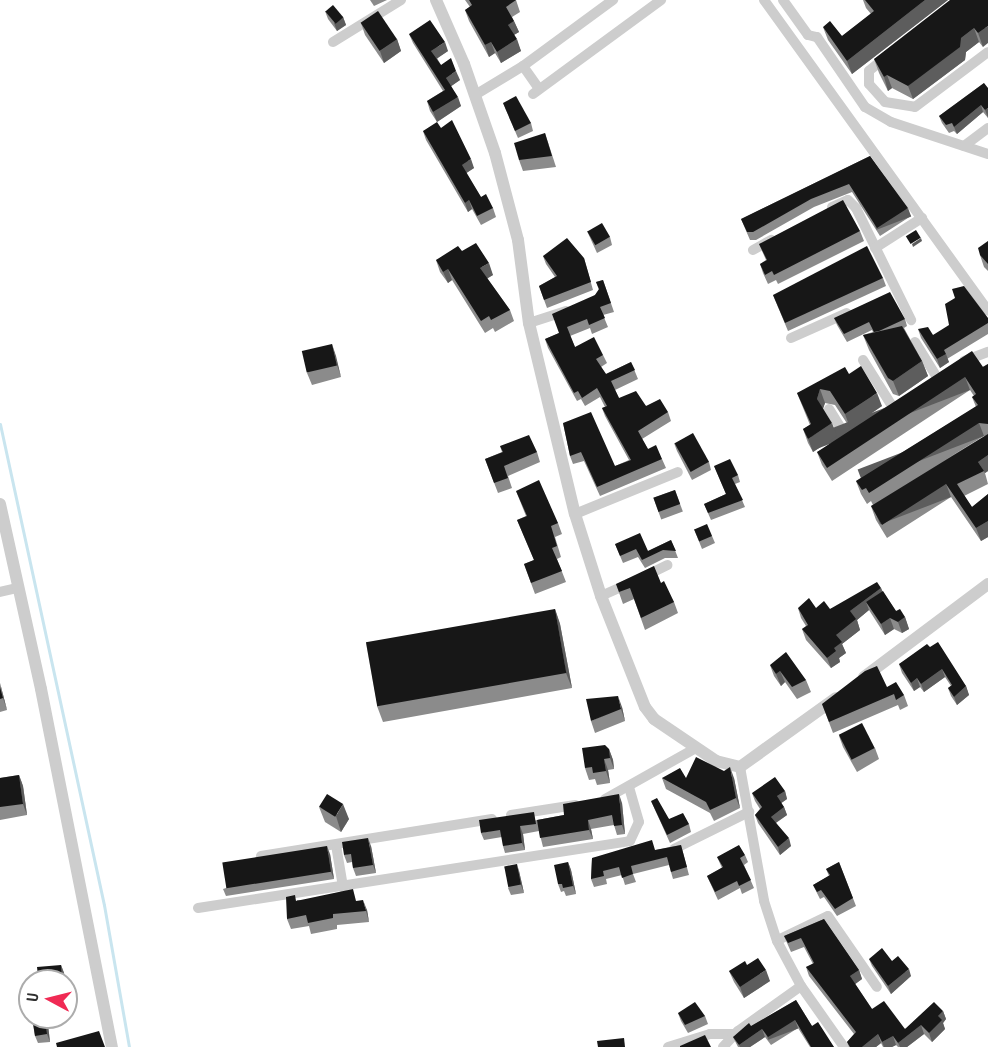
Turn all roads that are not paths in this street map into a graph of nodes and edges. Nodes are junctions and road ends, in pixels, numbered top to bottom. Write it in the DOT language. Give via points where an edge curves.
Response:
graph roads {
  1 [pos="401,0"];
  2 [pos="436,0"];
  3 [pos="613,0"];
  4 [pos="661,0"];
  5 [pos="764,0"];
  6 [pos="783,0"];
  7 [pos="333,42"];
  8 [pos="897,49"];
  9 [pos="988,52"];
  10 [pos="523,66"];
  11 [pos="475,95"];
  12 [pos="988,129"];
  13 [pos="964,146"];
  14 [pos="988,154"];
  15 [pos="822,212"];
  16 [pos="922,218"];
  17 [pos="782,234"];
  18 [pos="871,247"];
  19 [pos="753,250"];
  20 [pos="576,306"];
  21 [pos="854,309"];
  22 [pos="988,311"];
  23 [pos="911,320"];
  24 [pos="529,323"];
  25 [pos="791,338"];
  26 [pos="915,342"];
  27 [pos="988,352"];
  28 [pos="863,360"];
  29 [pos="829,409"];
  30 [pos="894,409"];
  31 [pos="849,439"];
  32 [pos="678,472"];
  33 [pos="0,504"];
  34 [pos="575,514"];
  35 [pos="668,565"];
  36 [pos="988,584"];
  37 [pos="18,588"];
  38 [pos="0,592"];
  39 [pos="601,596"];
  40 [pos="696,748"];
  41 [pos="740,767"];
  42 [pos="629,787"];
  43 [pos="749,812"];
  44 [pos="336,845"];
  45 [pos="674,849"];
  46 [pos="261,856"];
  47 [pos="343,887"];
  48 [pos="198,909"];
  49 [pos="777,940"];
  50 [pos="801,986"];
  51 [pos="876,987"];
  52 [pos="736,1034"];
  53 [pos="112,1047"];
  54 [pos="668,1047"];
  55 [pos="723,1047"];
  56 [pos="844,1047"];
  1 -- 7 [label="street"];
  2 -- 11 [label="street"];
  3 -- 10 [label="street"];
  4 -- 10 [label="street" via="536,91"];
  5 -- 16 [label="street"];
  6 -- 13 [label="street" via="808,36 817,37 865,107 891,122"];
  8 -- 9 [label="street" via="869,70 868,78 885,102 903,108 923,103"];
  10 -- 11 [label="street"];
  11 -- 24 [label="street" via="518,240"];
  12 -- 13 [label="street"];
  13 -- 14 [label="street"];
  15 -- 18 [label="street" via="848,200 856,207"];
  16 -- 18 [label="street"];
  16 -- 22 [label="street"];
  17 -- 19 [label="street"];
  18 -- 23 [label="street" via="891,293"];
  20 -- 24 [label="street"];
  21 -- 25 [label="street"];
  24 -- 34 [label="street"];
  26 -- 27 [label="street" via="942,376 972,356"];
  28 -- 30 [label="street"];
  29 -- 31 [label="street"];
  32 -- 34 [label="street"];
  33 -- 37 [label="street"];
  34 -- 39 [label="street"];
  35 -- 39 [label="street"];
  36 -- 41 [label="street"];
  37 -- 38 [label="street"];
  37 -- 53 [label="street"];
  39 -- 40 [label="street" via="645,707 654,719"];
  40 -- 41 [label="street" via="716,761"];
  40 -- 42 [label="street"];
  41 -- 43 [label="street"];
  42 -- 44 [label="street" via="603,800"];
  42 -- 47 [label="street" via="639,822 630,841"];
  43 -- 45 [label="street"];
  43 -- 49 [label="street" via="764,901"];
  44 -- 46 [label="street"];
  44 -- 47 [label="street"];
  47 -- 48 [label="street"];
  49 -- 50 [label="street"];
  49 -- 51 [label="street" via="828,916"];
  50 -- 52 [label="street"];
  50 -- 56 [label="street"];
  52 -- 54 [label="street" via="710,1034"];
  52 -- 55 [label="street"];
}
